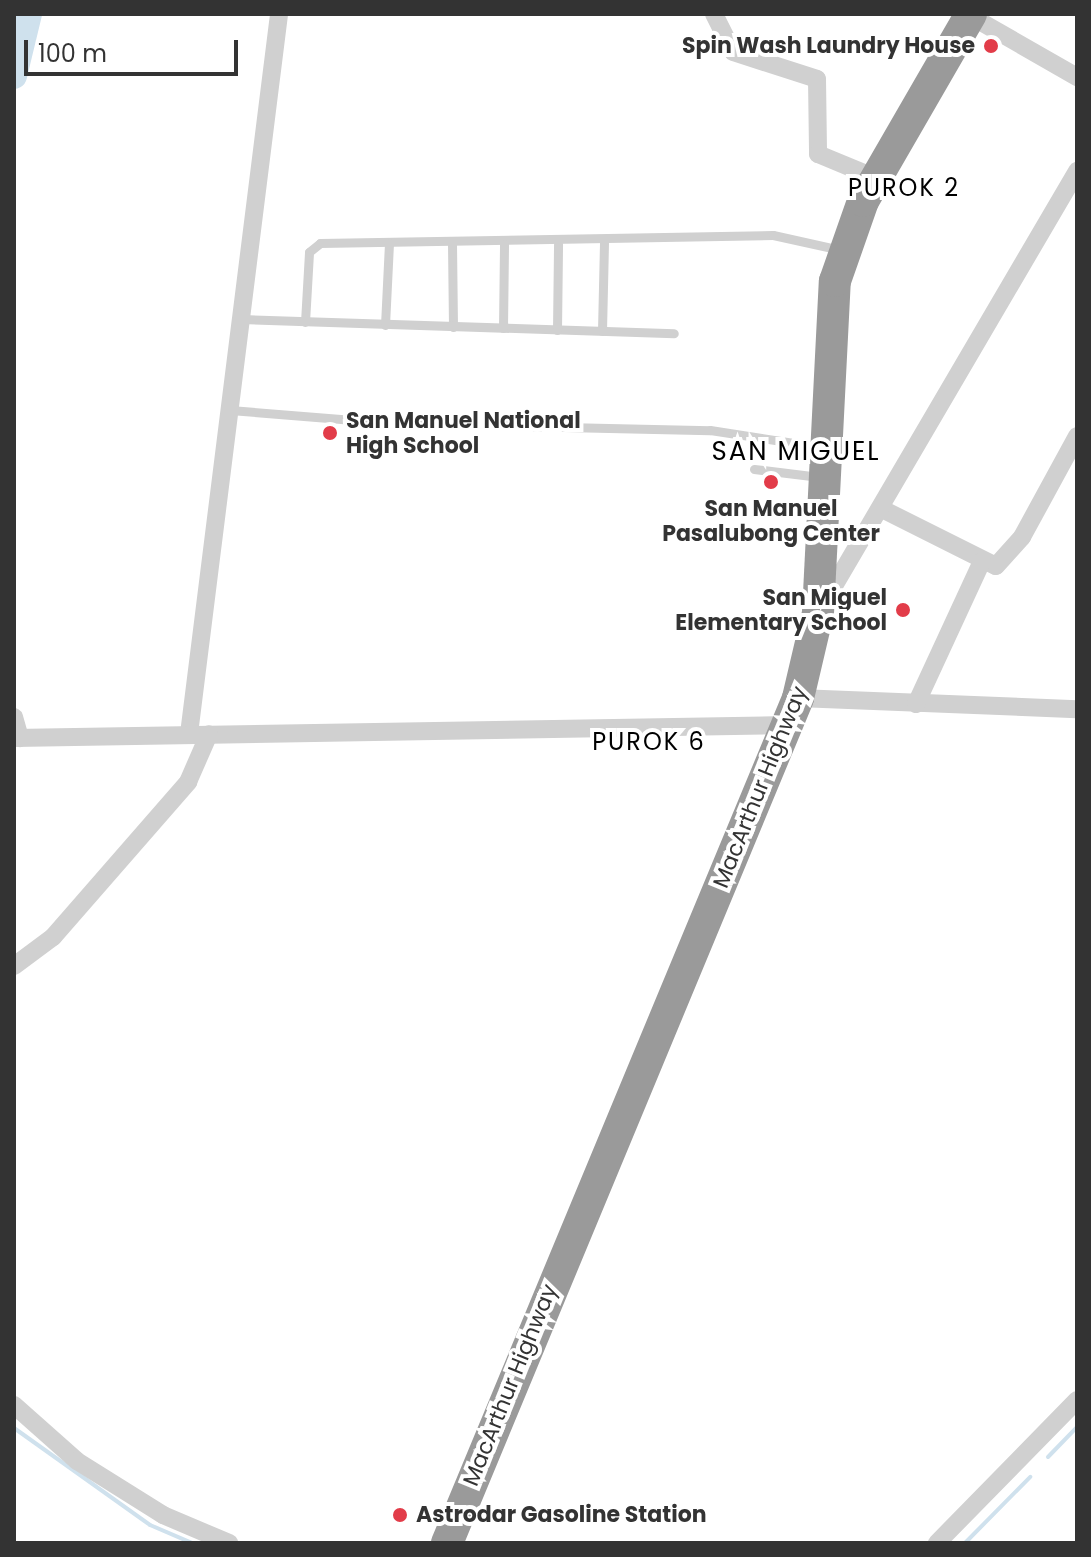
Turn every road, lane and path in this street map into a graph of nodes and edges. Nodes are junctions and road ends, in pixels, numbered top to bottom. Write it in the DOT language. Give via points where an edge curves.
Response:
graph roads {
  1 [pos="279,14"];
  2 [pos="714,14"];
  3 [pos="969,15"];
  4 [pos="1077,77"];
  5 [pos="1077,171"];
  6 [pos="876,178"];
  7 [pos="389,243"];
  8 [pos="604,243"];
  9 [pos="452,244"];
  10 [pos="504,244"];
  11 [pos="558,244"];
  12 [pos="844,251"];
  13 [pos="242,319"];
  14 [pos="305,322"];
  15 [pos="385,325"];
  16 [pos="453,327"];
  17 [pos="503,328"];
  18 [pos="557,330"];
  19 [pos="602,331"];
  20 [pos="674,333"];
  21 [pos="230,410"];
  22 [pos="1077,436"];
  23 [pos="823,462"];
  24 [pos="754,469"];
  25 [pos="882,509"];
  26 [pos="982,561"];
  27 [pos="818,613"];
  28 [pos="916,704"];
  29 [pos="1077,709"];
  30 [pos="793,712"];
  31 [pos="14,717"];
  32 [pos="189,734"];
  33 [pos="209,734"];
  34 [pos="17,738"];
  35 [pos="14,966"];
  36 [pos="1077,1400"];
  37 [pos="14,1405"];
  38 [pos="229,1543"];
  39 [pos="447,1543"];
  40 [pos="937,1543"];
  1 -- 13 [label="street"];
  2 -- 6 [label="street" via="733,52 817,79 818,154"];
  3 -- 4 [label="street"];
  3 -- 6 [label="highway, MacArthur Highway"];
  5 -- 25 [label="street"];
  6 -- 12 [label="highway, MacArthur Highway"];
  7 -- 9 [label="lane"];
  7 -- 14 [label="lane" via="320,243 309,252"];
  7 -- 15 [label="lane"];
  8 -- 11 [label="lane"];
  8 -- 12 [label="lane" via="773,235"];
  8 -- 19 [label="lane"];
  9 -- 10 [label="lane"];
  9 -- 16 [label="lane"];
  10 -- 11 [label="lane"];
  10 -- 17 [label="lane"];
  11 -- 18 [label="lane"];
  12 -- 23 [label="highway, MacArthur Highway" via="827,326"];
  13 -- 14 [label="lane"];
  13 -- 21 [label="street"];
  14 -- 15 [label="lane"];
  15 -- 16 [label="lane"];
  16 -- 17 [label="lane"];
  17 -- 18 [label="lane"];
  18 -- 19 [label="lane"];
  19 -- 20 [label="lane"];
  21 -- 23 [label="lane" via="390,423 710,430"];
  21 -- 32 [label="street"];
  22 -- 26 [label="street" via="1015,548 996,566"];
  23 -- 24 [label="lane"];
  23 -- 27 [label="highway, MacArthur Highway"];
  25 -- 26 [label="street"];
  25 -- 27 [label="street"];
  26 -- 28 [label="street"];
  27 -- 30 [label="highway, MacArthur Highway"];
  28 -- 29 [label="street"];
  28 -- 30 [label="street"];
  30 -- 33 [label="street"];
  30 -- 39 [label="highway, MacArthur Highway"];
  31 -- 34 [label="street"];
  32 -- 33 [label="street"];
  32 -- 34 [label="street"];
  33 -- 35 [label="street" via="178,794 53,937"];
  36 -- 40 [label="street"];
  37 -- 38 [label="street" via="77,1461 163,1515"];
}
